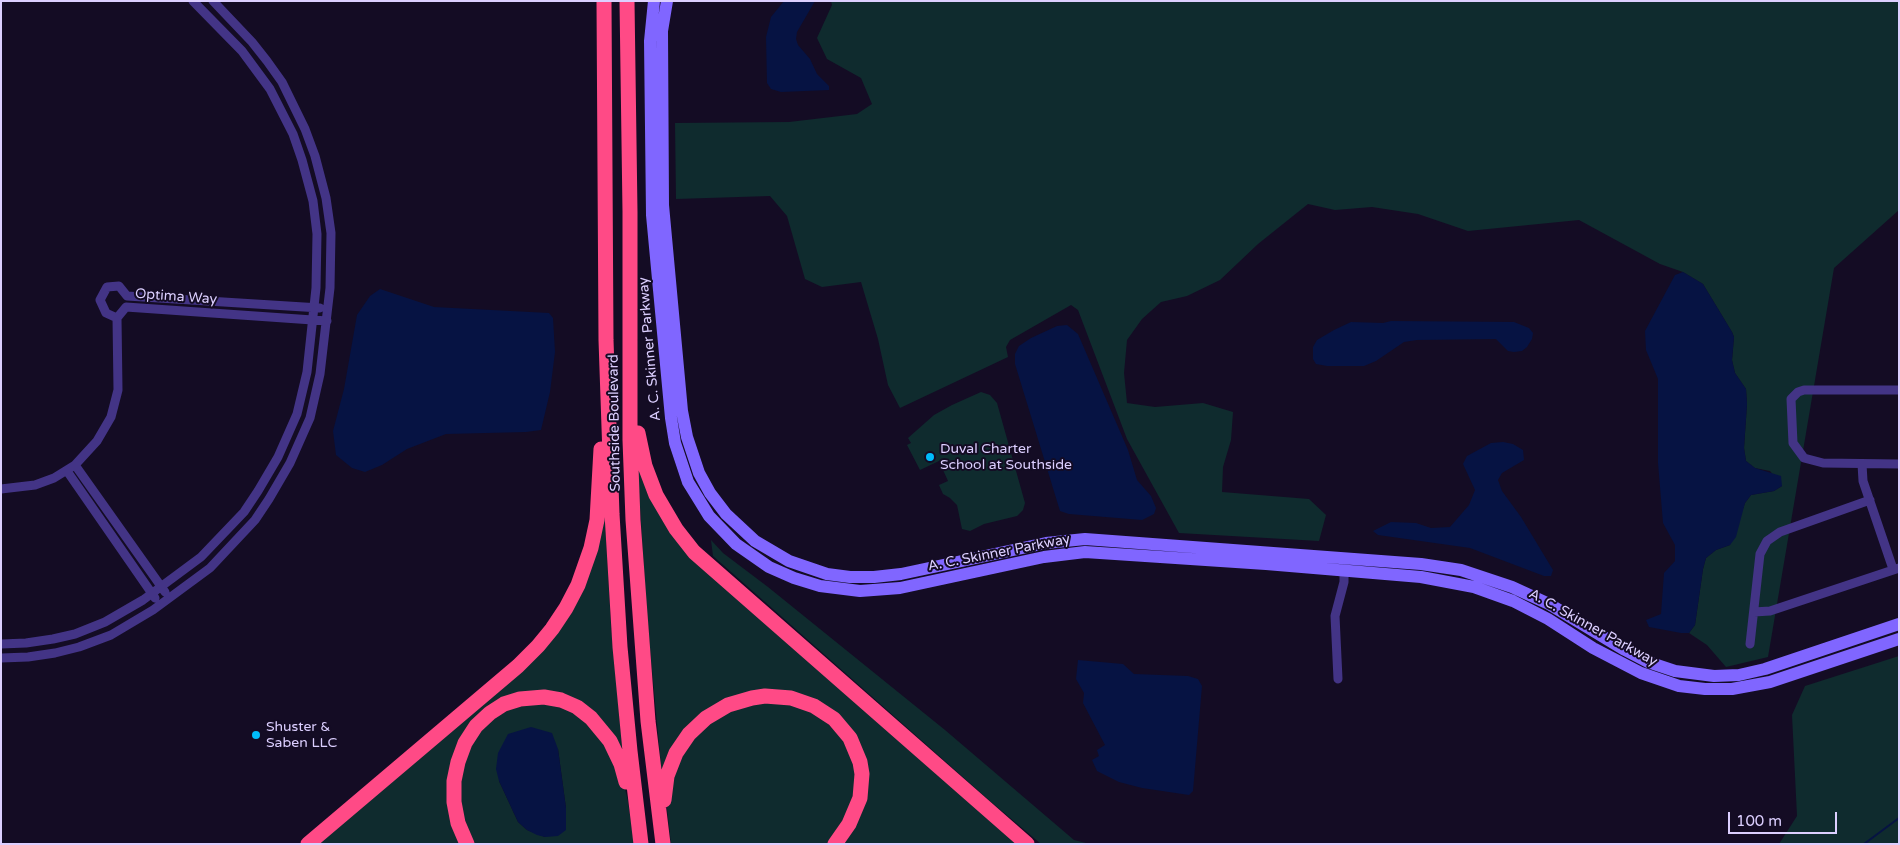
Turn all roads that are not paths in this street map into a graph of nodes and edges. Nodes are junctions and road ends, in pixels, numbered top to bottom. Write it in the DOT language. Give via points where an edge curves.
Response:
graph roads {
  1 [pos="193,1"];
  2 [pos="212,1"];
  3 [pos="604,1"];
  4 [pos="627,1"];
  5 [pos="654,1"];
  6 [pos="666,1"];
  7 [pos="298,112"];
  8 [pos="285,118"];
  9 [pos="127,296"];
  10 [pos="126,307"];
  11 [pos="314,307"];
  12 [pos="328,309"];
  13 [pos="117,318"];
  14 [pos="313,320"];
  15 [pos="327,321"];
  16 [pos="606,340"];
  17 [pos="631,374"];
  18 [pos="1899,390"];
  19 [pos="75,464"];
  20 [pos="1862,464"];
  21 [pos="1899,464"];
  22 [pos="67,471"];
  23 [pos="699,473"];
  24 [pos="687,478"];
  25 [pos="1,489"];
  26 [pos="1870,500"];
  27 [pos="1896,568"];
  28 [pos="1344,570"];
  29 [pos="161,587"];
  30 [pos="152,594"];
  31 [pos="169,598"];
  32 [pos="160,606"];
  33 [pos="1754,612"];
  34 [pos="1899,624"];
  35 [pos="1899,639"];
  36 [pos="1,644"];
  37 [pos="1750,644"];
  38 [pos="1,658"];
  39 [pos="1338,679"];
  40 [pos="308,844"];
  41 [pos="467,844"];
  42 [pos="641,844"];
  43 [pos="664,844"];
  44 [pos="835,844"];
  45 [pos="1027,844"];
  1 -- 8 [label="street" via="242,51"];
  2 -- 7 [label="street" via="267,61"];
  3 -- 16 [label="highway, Southside Boulevard"];
  4 -- 17 [label="highway, Southside Boulevard"];
  5 -- 24 [label="main road, A. C. Skinner Parkway" via="650,41 652,215 671,418"];
  6 -- 23 [label="main road, A. C. Skinner Parkway" via="662,31 664,219 682,412"];
  7 -- 8 [label="street"];
  7 -- 12 [label="street" via="315,156 326,198 331,233"];
  8 -- 11 [label="street" via="302,160 313,201 317,234"];
  9 -- 10 [label="street"];
  9 -- 11 [label="street"];
  9 -- 13 [label="street" via="119,286 107,287 100,300 106,313"];
  10 -- 13 [label="street, Optima Way"];
  10 -- 14 [label="street, Optima Way"];
  11 -- 12 [label="street"];
  11 -- 14 [label="street"];
  12 -- 15 [label="street"];
  13 -- 19 [label="street" via="118,390 111,417 97,441"];
  14 -- 15 [label="street, Optima Way"];
  14 -- 29 [label="street" via="307,372 297,414 267,476 244,512 213,546"];
  15 -- 31 [label="street" via="310,418 279,483 255,520 223,556"];
  16 -- 40 [label="highway" via="597,520 587,561 566,608 545,638 518,666"];
  16 -- 42 [label="highway, Southside Boulevard" via="618,620"];
  17 -- 43 [label="highway, Southside Boulevard" via="636,573 648,721"];
  17 -- 45 [label="highway" via="638,440 645,466 662,506 684,540 705,563"];
  18 -- 20 [label="street" via="1804,390 1791,399 1793,443 1800,455 1823,463"];
  19 -- 22 [label="street"];
  19 -- 29 [label="street"];
  20 -- 21 [label="street"];
  20 -- 26 [label="street" via="1863,481"];
  22 -- 25 [label="street" via="35,485"];
  22 -- 30 [label="street"];
  23 -- 24 [label="main road"];
  23 -- 34 [label="main road, A. C. Skinner Parkway" via="726,514 755,541 802,567 839,576 887,576 1046,543 1085,539 1421,564 1461,570 1512,587 1549,604 1648,662 1674,671 1714,676 1740,675 1765,669"];
  24 -- 28 [label="main road, A. C. Skinner Parkway" via="713,521 747,553 781,573 832,589 886,590 1044,557 1085,552"];
  26 -- 27 [label="street"];
  26 -- 33 [label="street" via="1780,532 1767,541 1760,554"];
  27 -- 33 [label="street" via="1770,611"];
  28 -- 35 [label="main road, A. C. Skinner Parkway" via="1448,581 1487,592 1536,612 1641,673 1692,688 1732,689 1770,682"];
  28 -- 39 [label="street" via="1335,616"];
  29 -- 30 [label="street"];
  29 -- 31 [label="street"];
  30 -- 32 [label="street"];
  30 -- 36 [label="street" via="127,611 75,634"];
  31 -- 32 [label="street"];
  32 -- 38 [label="street" via="111,635 79,647 28,657"];
  33 -- 37 [label="street"];
  41 -- 42 [label="highway" via="458,823 453,792 465,743 476,726 497,708 536,697 561,700 577,707 605,733 621,764"];
  43 -- 44 [label="highway" via="667,776 682,743 717,710 765,696 791,698 825,712 843,728 857,750 862,774 860,798 849,824"];
}
